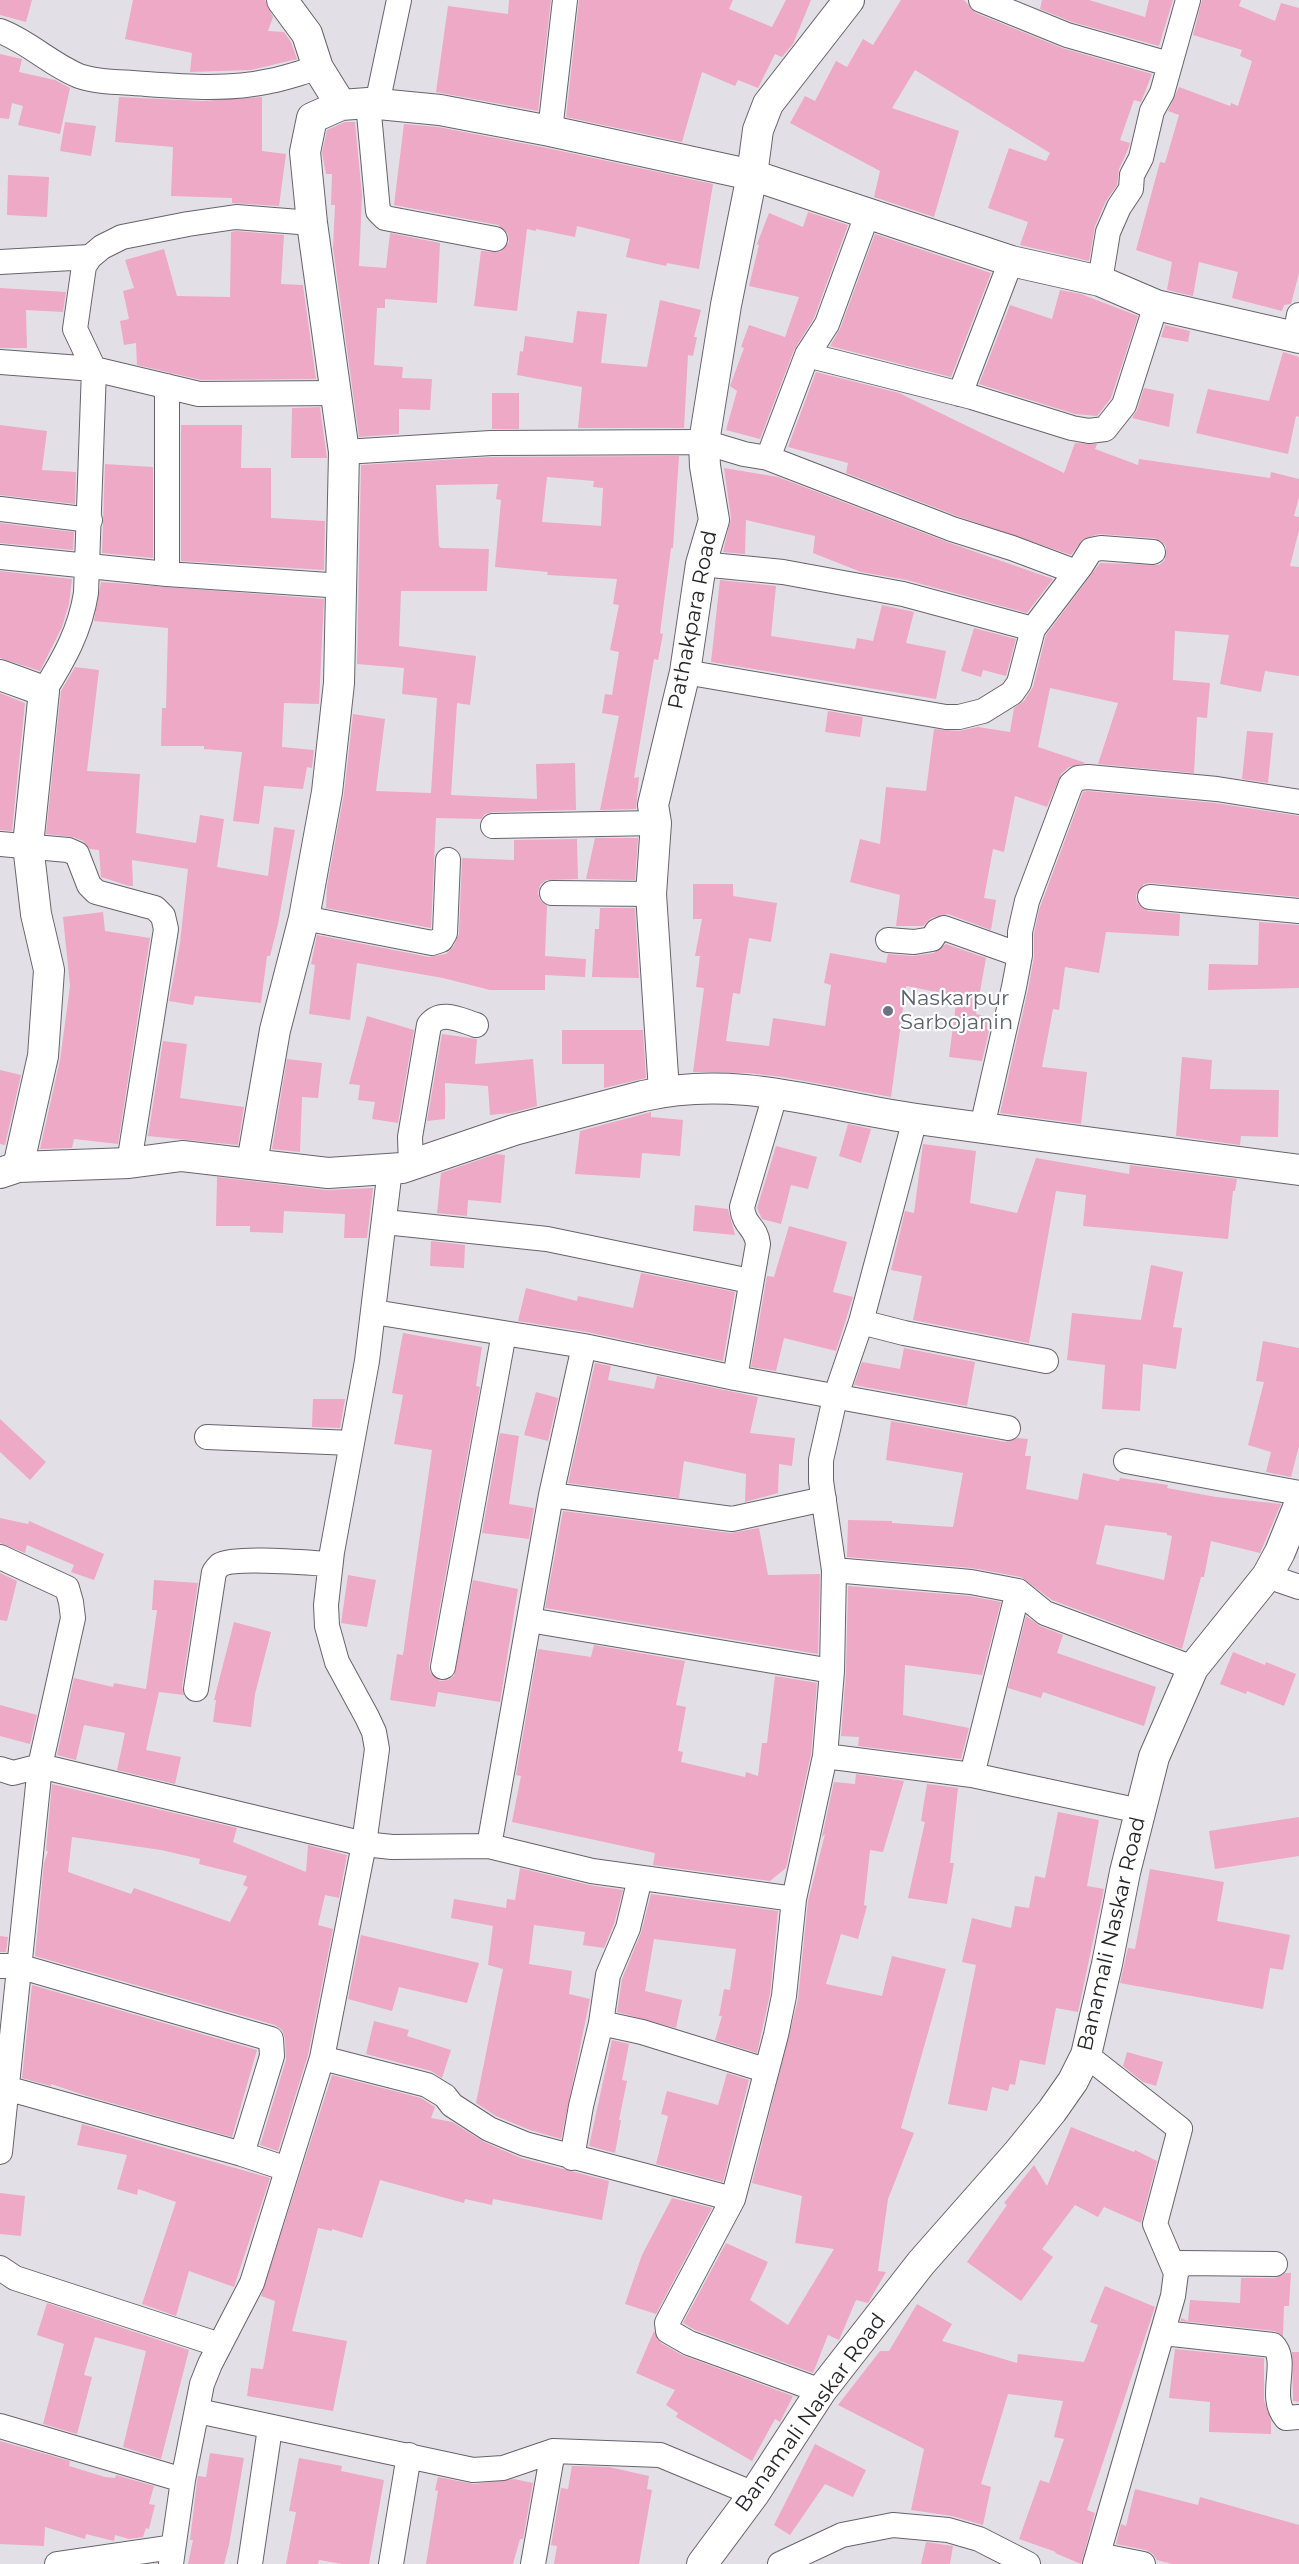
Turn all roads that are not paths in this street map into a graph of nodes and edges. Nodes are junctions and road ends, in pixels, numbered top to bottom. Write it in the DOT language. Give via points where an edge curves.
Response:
graph roads {
  1 [pos="282,0"];
  2 [pos="399,0"];
  3 [pos="566,0"];
  4 [pos="849,0"];
  5 [pos="981,0"];
  6 [pos="1188,0"];
  7 [pos="0,32"];
  8 [pos="1169,64"];
  9 [pos="318,68"];
  10 [pos="362,104"];
  11 [pos="550,131"];
  12 [pos="752,175"];
  13 [pos="867,215"];
  14 [pos="312,223"];
  15 [pos="495,239"];
  16 [pos="90,257"];
  17 [pos="1011,261"];
  18 [pos="0,262"];
  19 [pos="1100,281"];
  20 [pos="1156,305"];
  21 [pos="1298,330"];
  22 [pos="807,355"];
  23 [pos="0,362"];
  24 [pos="94,369"];
  25 [pos="167,386"];
  26 [pos="337,393"];
  27 [pos="960,394"];
  28 [pos="704,442"];
  29 [pos="344,452"];
  30 [pos="768,458"];
  31 [pos="0,509"];
  32 [pos="90,519"];
  33 [pos="1153,552"];
  34 [pos="0,557"];
  35 [pos="701,564"];
  36 [pos="86,565"];
  37 [pos="1076,572"];
  38 [pos="167,574"];
  39 [pos="343,586"];
  40 [pos="1033,629"];
  41 [pos="685,672"];
  42 [pos="0,675"];
  43 [pos="44,691"];
  44 [pos="1299,802"];
  45 [pos="656,823"];
  46 [pos="493,826"];
  47 [pos="14,845"];
  48 [pos="448,861"];
  49 [pos="552,893"];
  50 [pos="651,894"];
  51 [pos="1150,897"];
  52 [pos="1299,911"];
  53 [pos="304,918"];
  54 [pos="888,940"];
  55 [pos="1020,955"];
  56 [pos="476,1024"];
  57 [pos="664,1091"];
  58 [pos="776,1092"];
  59 [pos="915,1119"];
  60 [pos="982,1127"];
  61 [pos="129,1163"];
  62 [pos="252,1163"];
  63 [pos="400,1167"];
  64 [pos="9,1170"];
  65 [pos="1299,1170"];
  66 [pos="385,1222"];
  67 [pos="750,1281"];
  68 [pos="374,1312"];
  69 [pos="861,1323"];
  70 [pos="504,1333"];
  71 [pos="584,1346"];
  72 [pos="1046,1360"];
  73 [pos="735,1378"];
  74 [pos="836,1398"];
  75 [pos="1008,1428"];
  76 [pos="207,1437"];
  77 [pos="352,1443"];
  78 [pos="1126,1461"];
  79 [pos="1299,1492"];
  80 [pos="551,1495"];
  81 [pos="824,1499"];
  82 [pos="1299,1505"];
  83 [pos="0,1557"];
  84 [pos="330,1564"];
  85 [pos="834,1570"];
  86 [pos="1267,1576"];
  87 [pos="1299,1587"];
  88 [pos="1018,1591"];
  89 [pos="529,1620"];
  90 [pos="443,1667"];
  91 [pos="1193,1668"];
  92 [pos="832,1671"];
  93 [pos="196,1689"];
  94 [pos="825,1756"];
  95 [pos="40,1766"];
  96 [pos="0,1769"];
  97 [pos="972,1775"];
  98 [pos="1140,1811"];
  99 [pos="364,1844"];
  100 [pos="489,1846"];
  101 [pos="640,1878"];
  102 [pos="794,1899"];
  103 [pos="9,1966"];
  104 [pos="601,2023"];
  105 [pos="1086,2055"];
  106 [pos="321,2058"];
  107 [pos="765,2070"];
  108 [pos="6,2088"];
  109 [pos="0,2152"];
  110 [pos="242,2154"];
  111 [pos="572,2158"];
  112 [pos="287,2169"];
  113 [pos="733,2199"];
  114 [pos="1275,2264"];
  115 [pos="0,2268"];
  116 [pos="1176,2273"];
  117 [pos="1163,2333"];
  118 [pos="220,2345"];
  119 [pos="821,2391"];
  120 [pos="198,2411"];
  121 [pos="1299,2417"];
  122 [pos="0,2426"];
  123 [pos="270,2428"];
  124 [pos="553,2451"];
  125 [pos="409,2455"];
  126 [pos="183,2480"];
  127 [pos="754,2494"];
  128 [pos="172,2556"];
  129 [pos="1096,2560"];
  130 [pos="57,2564"];
  131 [pos="250,2564"];
  132 [pos="391,2564"];
  133 [pos="534,2564"];
  134 [pos="702,2564"];
  135 [pos="780,2564"];
  136 [pos="1028,2564"];
  137 [pos="1143,2564"];
  1 -- 9 [label="street" via="307,34"];
  2 -- 10 [label="street"];
  3 -- 11 [label="street"];
  4 -- 12 [label="street, Pathakpara Road" via="768,104 758,130"];
  5 -- 8 [label="street" via="1085,41"];
  6 -- 8 [label="street"];
  7 -- 9 [label="street" via="60,67 99,81 238,85 268,82"];
  8 -- 19 [label="street" via="1131,189 1108,232"];
  9 -- 10 [label="street"];
  10 -- 11 [label="street" via="440,110"];
  10 -- 14 [label="street" via="312,118 305,152"];
  10 -- 15 [label="street" via="378,211 385,218"];
  11 -- 12 [label="street"];
  12 -- 13 [label="street"];
  12 -- 28 [label="street, Pathakpara Road"];
  13 -- 17 [label="street"];
  13 -- 22 [label="street" via="827,324"];
  14 -- 16 [label="street" via="236,217 188,224 122,237"];
  14 -- 26 [label="street"];
  16 -- 18 [label="street"];
  16 -- 24 [label="street" via="84,266 75,329"];
  17 -- 19 [label="street"];
  17 -- 27 [label="street"];
  19 -- 20 [label="street"];
  20 -- 21 [label="street"];
  20 -- 27 [label="street" via="1124,405 1105,429 1072,428"];
  22 -- 27 [label="street"];
  22 -- 30 [label="street"];
  23 -- 24 [label="street"];
  24 -- 25 [label="street"];
  24 -- 32 [label="street"];
  25 -- 26 [label="street" via="199,394"];
  25 -- 38 [label="street"];
  26 -- 29 [label="street"];
  28 -- 29 [label="street" via="491,443"];
  28 -- 30 [label="street"];
  28 -- 35 [label="street, Pathakpara Road" via="714,520"];
  29 -- 39 [label="street"];
  30 -- 37 [label="street" via="951,529"];
  31 -- 32 [label="street"];
  32 -- 36 [label="street"];
  33 -- 37 [label="street" via="1090,550"];
  34 -- 36 [label="street"];
  35 -- 40 [label="street" via="783,572 903,594"];
  35 -- 41 [label="street, Pathakpara Road"];
  36 -- 38 [label="street"];
  36 -- 43 [label="street" via="82,619 68,653"];
  37 -- 40 [label="street"];
  38 -- 39 [label="street"];
  39 -- 53 [label="street" via="330,770"];
  40 -- 41 [label="street" via="1019,683 1012,693 993,706 959,717"];
  41 -- 45 [label="street, Pathakpara Road" via="653,805"];
  42 -- 43 [label="street"];
  43 -- 47 [label="street"];
  44 -- 55 [label="street" via="1217,789 1078,778 1071,784 1028,901 1020,932"];
  45 -- 46 [label="street"];
  45 -- 50 [label="street, Pathakpara Road"];
  47 -- 61 [label="street" via="77,854 88,885 96,891 155,908 163,916 166,929"];
  47 -- 64 [label="street" via="49,970 43,1056"];
  48 -- 53 [label="street" via="445,933 441,940 432,943"];
  49 -- 50 [label="street"];
  50 -- 57 [label="street, Pathakpara Road"];
  51 -- 52 [label="street"];
  53 -- 62 [label="street" via="275,1030"];
  54 -- 55 [label="street" via="924,941 944,928"];
  55 -- 60 [label="street"];
  56 -- 63 [label="street" via="443,1015 429,1024 410,1137"];
  57 -- 58 [label="street" via="709,1088"];
  57 -- 63 [label="street" via="514,1130"];
  58 -- 59 [label="street"];
  58 -- 67 [label="street" via="741,1207 743,1219 757,1233"];
  59 -- 60 [label="street"];
  59 -- 69 [label="street"];
  60 -- 65 [label="street"];
  61 -- 62 [label="street" via="183,1156"];
  61 -- 64 [label="street"];
  62 -- 63 [label="street" via="328,1173"];
  63 -- 66 [label="street"];
  66 -- 67 [label="street" via="547,1239"];
  66 -- 68 [label="street"];
  67 -- 73 [label="street"];
  68 -- 70 [label="street"];
  68 -- 77 [label="street"];
  69 -- 72 [label="street"];
  69 -- 74 [label="street"];
  70 -- 71 [label="street"];
  70 -- 90 [label="street"];
  71 -- 73 [label="street"];
  71 -- 80 [label="street"];
  73 -- 74 [label="street"];
  74 -- 75 [label="street"];
  74 -- 81 [label="street" via="821,1460"];
  76 -- 77 [label="street"];
  77 -- 84 [label="street"];
  78 -- 79 [label="street"];
  80 -- 81 [label="street" via="732,1519"];
  80 -- 89 [label="street"];
  81 -- 85 [label="street"];
  82 -- 86 [label="street, Banamali Naskar Road"];
  83 -- 95 [label="street" via="67,1588 71,1602 73,1618"];
  84 -- 93 [label="street" via="251,1561 220,1565 214,1572"];
  84 -- 99 [label="street" via="326,1605 331,1642 337,1662 368,1717 377,1749"];
  85 -- 88 [label="street" via="971,1582"];
  85 -- 92 [label="street"];
  86 -- 87 [label="street"];
  86 -- 91 [label="street, Banamali Naskar Road"];
  88 -- 91 [label="street" via="1045,1613"];
  88 -- 97 [label="street"];
  89 -- 92 [label="street"];
  89 -- 100 [label="street"];
  91 -- 98 [label="street, Banamali Naskar Road" via="1154,1757"];
  92 -- 94 [label="street"];
  94 -- 97 [label="street"];
  94 -- 102 [label="street"];
  95 -- 96 [label="street" via="13,1773"];
  95 -- 99 [label="street"];
  95 -- 103 [label="street"];
  97 -- 98 [label="street"];
  98 -- 105 [label="street, Banamali Naskar Road"];
  99 -- 100 [label="street"];
  99 -- 106 [label="street"];
  100 -- 101 [label="street" via="592,1871"];
  101 -- 102 [label="street"];
  101 -- 104 [label="street" via="628,1928 608,1975"];
  102 -- 107 [label="street" via="784,1995"];
  103 -- 108 [label="street"];
  103 -- 110 [label="street" via="271,2038 272,2056"];
  104 -- 107 [label="street"];
  104 -- 111 [label="street"];
  105 -- 116 [label="street" via="1180,2129 1155,2224"];
  105 -- 119 [label="street, Banamali Naskar Road" via="1052,2111 921,2263"];
  106 -- 111 [label="street" via="427,2085 506,2138"];
  106 -- 112 [label="street"];
  107 -- 113 [label="street"];
  108 -- 109 [label="street"];
  108 -- 110 [label="street"];
  110 -- 112 [label="street"];
  111 -- 113 [label="street"];
  112 -- 118 [label="street" via="252,2283"];
  113 -- 119 [label="street" via="667,2322 668,2331 689,2343"];
  114 -- 116 [label="street" via="1182,2263"];
  115 -- 118 [label="street" via="15,2277"];
  116 -- 117 [label="street"];
  117 -- 121 [label="street" via="1273,2345 1279,2355 1281,2411 1286,2418"];
  117 -- 129 [label="street"];
  118 -- 120 [label="street" via="202,2384"];
  119 -- 127 [label="street, Banamali Naskar Road"];
  120 -- 123 [label="street"];
  120 -- 126 [label="street"];
  122 -- 126 [label="street"];
  123 -- 125 [label="street"];
  123 -- 131 [label="street"];
  124 -- 125 [label="street" via="503,2468 473,2470"];
  124 -- 127 [label="street" via="660,2455"];
  124 -- 133 [label="street"];
  125 -- 132 [label="street"];
  126 -- 128 [label="street"];
  127 -- 134 [label="street, Banamali Naskar Road"];
  128 -- 130 [label="street"];
  129 -- 137 [label="street"];
  135 -- 136 [label="street" via="842,2535 894,2525 948,2530 979,2539"];
}
